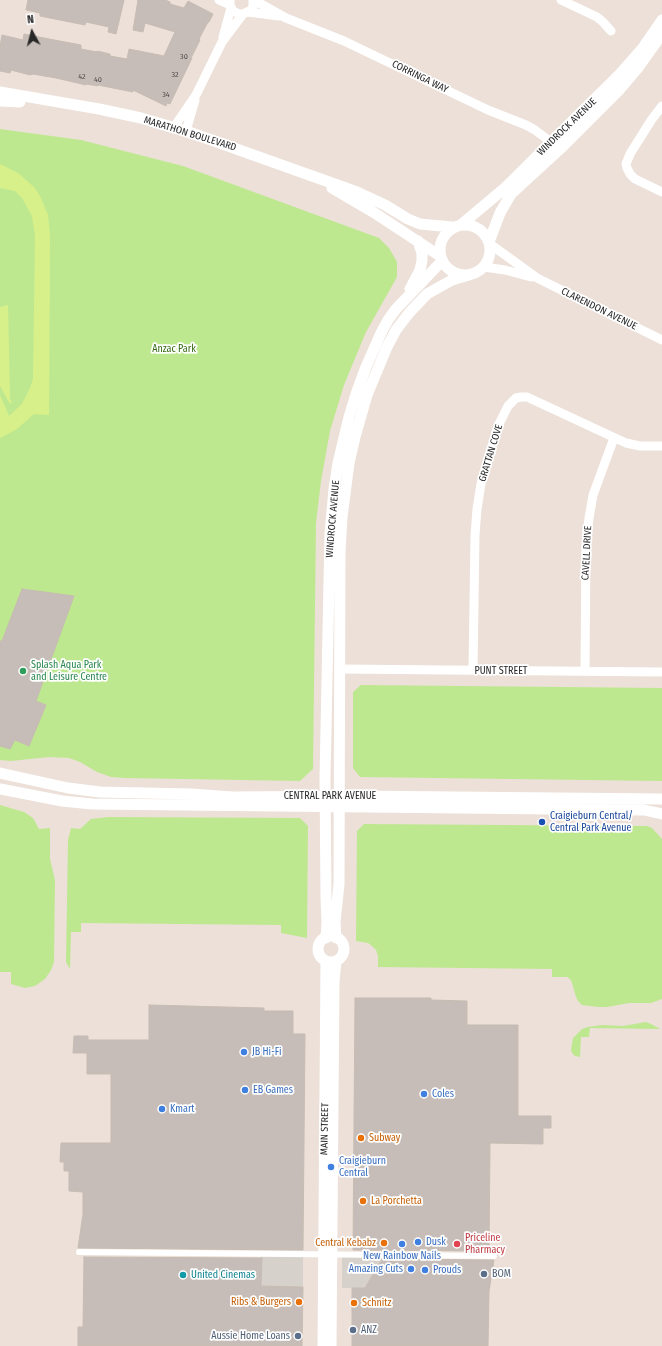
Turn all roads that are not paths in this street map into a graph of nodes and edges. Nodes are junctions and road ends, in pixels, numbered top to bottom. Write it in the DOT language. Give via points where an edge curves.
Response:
graph roads {
  1 [pos="219,0"];
  2 [pos="254,0"];
  3 [pos="562,0"];
  4 [pos="230,4"];
  5 [pos="245,13"];
  6 [pos="286,18"];
  7 [pos="662,20"];
  8 [pos="611,31"];
  9 [pos="662,34"];
  10 [pos="222,42"];
  11 [pos="0,92"];
  12 [pos="196,95"];
  13 [pos="0,101"];
  14 [pos="65,103"];
  15 [pos="662,106"];
  16 [pos="174,127"];
  17 [pos="186,131"];
  18 [pos="555,146"];
  19 [pos="311,176"];
  20 [pos="662,192"];
  21 [pos="457,226"];
  22 [pos="418,241"];
  23 [pos="490,243"];
  24 [pos="441,259"];
  25 [pos="484,267"];
  26 [pos="469,275"];
  27 [pos="537,278"];
  28 [pos="406,297"];
  29 [pos="662,340"];
  30 [pos="614,438"];
  31 [pos="662,446"];
  32 [pos="328,669"];
  33 [pos="340,669"];
  34 [pos="473,670"];
  35 [pos="585,671"];
  36 [pos="662,672"];
  37 [pos="0,773"];
  38 [pos="0,789"];
  39 [pos="662,799"];
  40 [pos="326,801"];
  41 [pos="339,801"];
  42 [pos="662,814"];
  43 [pos="331,938"];
  44 [pos="331,961"];
  45 [pos="79,1252"];
  46 [pos="328,1254"];
  47 [pos="494,1256"];
  48 [pos="323,1346"];
  49 [pos="331,1346"];
  1 -- 4 [label="street"];
  2 -- 5 [label="street" via="253,7"];
  2 -- 6 [label="street, CORRINGA WAY"];
  3 -- 8 [label="street" via="596,17"];
  4 -- 5 [label="street, CORRINGA WAY" via="236,13"];
  4 -- 10 [label="street"];
  5 -- 6 [label="street, CORRINGA WAY"];
  5 -- 10 [label="street"];
  6 -- 18 [label="street, CORRINGA WAY" via="344,41 535,130"];
  7 -- 18 [label="street, WINDROCK AVENUE" via="642,49"];
  9 -- 18 [label="street, WINDROCK AVENUE" via="620,89"];
  10 -- 12 [label="street"];
  11 -- 14 [label="street, MARATHON BOULEVARD"];
  12 -- 16 [label="street"];
  12 -- 17 [label="street"];
  13 -- 14 [label="street, MARATHON BOULEVARD"];
  14 -- 16 [label="street, MARATHON BOULEVARD"];
  15 -- 20 [label="street" via="626,164 630,174 636,179"];
  16 -- 17 [label="street, MARATHON BOULEVARD"];
  17 -- 19 [label="street, MARATHON BOULEVARD"];
  18 -- 21 [label="street, WINDROCK AVENUE"];
  18 -- 23 [label="street, WINDROCK AVENUE" via="511,194 500,213"];
  19 -- 21 [label="street, MARATHON BOULEVARD" via="357,192 420,224"];
  19 -- 22 [label="street, MARATHON BOULEVARD"];
  21 -- 23 [label="street" via="471,225 479,228"];
  21 -- 24 [label="street" via="441,240"];
  22 -- 24 [label="street, MARATHON BOULEVARD"];
  22 -- 28 [label="street" via="422,261"];
  23 -- 25 [label="street" via="489,256"];
  23 -- 27 [label="street, CLARENDON AVENUE"];
  24 -- 26 [label="street" via="446,268 453,273"];
  24 -- 28 [label="street, WINDROCK AVENUE" via="428,277"];
  25 -- 26 [label="street"];
  25 -- 27 [label="street, CLARENDON AVENUE"];
  26 -- 33 [label="street, WINDROCK AVENUE" via="452,280 427,294 409,313 387,347 367,395 355,437 342,517"];
  27 -- 29 [label="street, CLARENDON AVENUE"];
  28 -- 32 [label="street, WINDROCK AVENUE" via="381,332 348,417 334,489 330,533"];
  30 -- 31 [label="street, GRATTAN COVE" via="633,445"];
  30 -- 34 [label="street, GRATTAN COVE" via="527,397 516,398 508,406 491,450 479,498 475,535"];
  30 -- 35 [label="street, CAVELL DRIVE" via="594,495 589,518 586,543"];
  32 -- 33 [label="street"];
  32 -- 40 [label="street, WINDROCK AVENUE"];
  33 -- 34 [label="street, PUNT STREET"];
  33 -- 41 [label="street, WINDROCK AVENUE"];
  34 -- 35 [label="street, PUNT STREET"];
  35 -- 36 [label="street, PUNT STREET"];
  37 -- 40 [label="street, CENTRAL PARK AVENUE" via="68,788 100,792"];
  38 -- 40 [label="street, CENTRAL PARK AVENUE" via="92,804"];
  39 -- 41 [label="street, CENTRAL PARK AVENUE"];
  40 -- 41 [label="street, CENTRAL PARK AVENUE"];
  40 -- 43 [label="street" via="326,898"];
  41 -- 42 [label="street, CENTRAL PARK AVENUE" via="644,810"];
  41 -- 43 [label="street" via="339,884"];
  43 -- 44 [label="street" via="341,942 343,948 341,957"];
  43 -- 44 [label="street" via="319,945 318,951 321,957"];
  44 -- 46 [label="street, MAIN STREET" via="334,982"];
  45 -- 46 [label="street"];
  46 -- 47 [label="street"];
  46 -- 48 [label="street, MAIN STREET"];
  46 -- 49 [label="street, MAIN STREET"];
}
